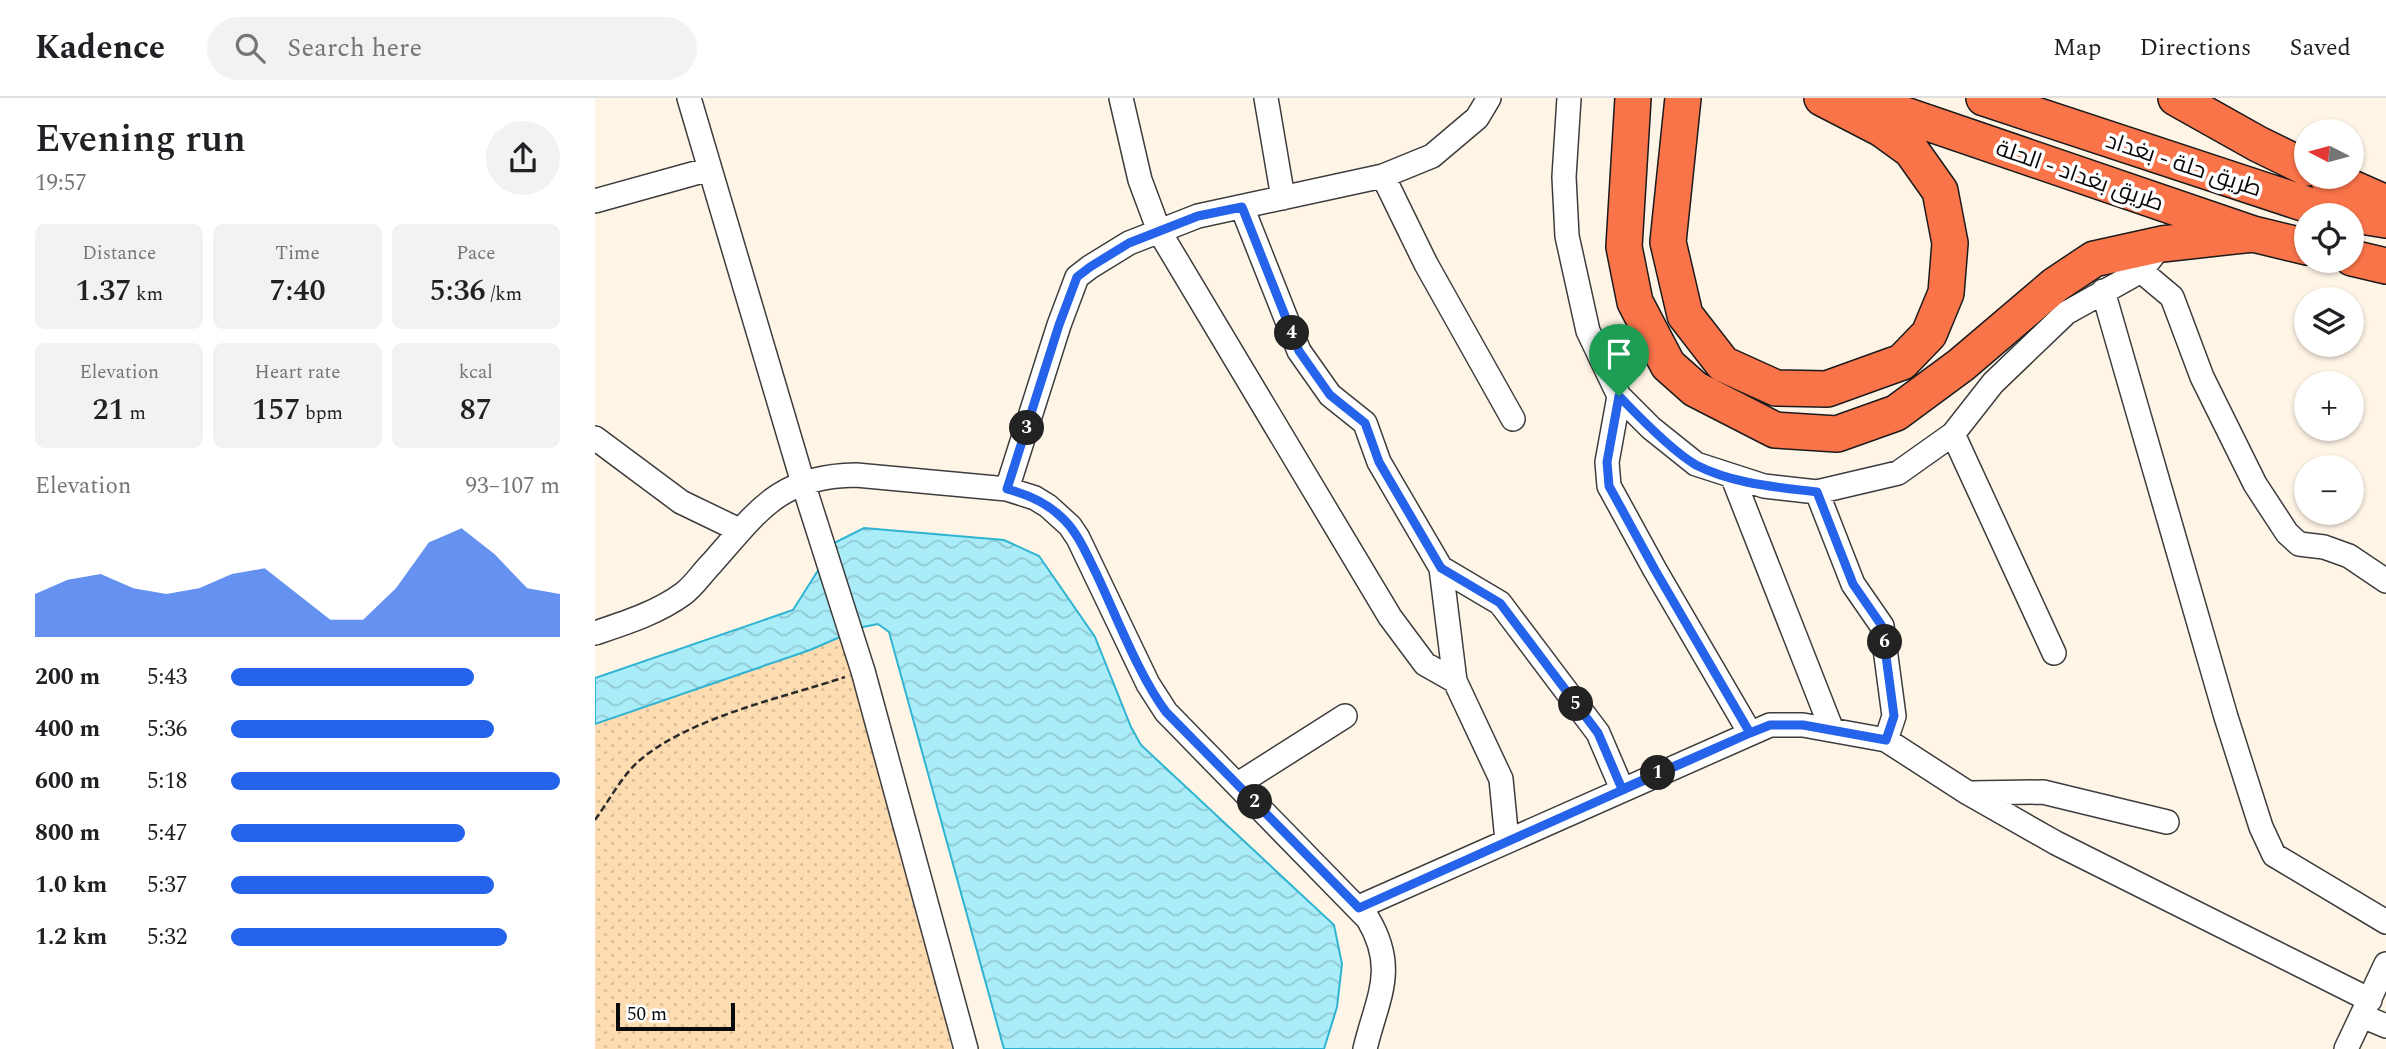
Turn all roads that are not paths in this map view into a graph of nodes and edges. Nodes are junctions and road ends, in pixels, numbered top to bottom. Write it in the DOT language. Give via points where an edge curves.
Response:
graph roads {
  1 [pos="688,98"];
  2 [pos="1121,98"];
  3 [pos="1266,98"];
  4 [pos="1489,98"];
  5 [pos="1569,98"];
  6 [pos="1633,98"];
  7 [pos="1822,98"];
  8 [pos="1854,98"];
  9 [pos="1984,98"];
  10 [pos="2176,98"];
  11 [pos="2201,98"];
  12 [pos="1683,101"];
  13 [pos="2257,144"];
  14 [pos="2294,162"];
  15 [pos="710,169"];
  16 [pos="1383,176"];
  17 [pos="2354,189"];
  18 [pos="1283,198"];
  19 [pos="595,201"];
  20 [pos="2386,203"];
  21 [pos="1242,207"];
  22 [pos="2386,220"];
  23 [pos="1159,231"];
  24 [pos="2253,234"];
  25 [pos="2294,244"];
  26 [pos="2151,257"];
  27 [pos="2364,261"];
  28 [pos="2386,266"];
  29 [pos="2103,291"];
  30 [pos="1619,396"];
  31 [pos="1513,419"];
  32 [pos="1952,434"];
  33 [pos="595,438"];
  34 [pos="1733,478"];
  35 [pos="803,483"];
  36 [pos="1007,489"];
  37 [pos="1817,492"];
  38 [pos="739,530"];
  39 [pos="1441,568"];
  40 [pos="2386,582"];
  41 [pos="595,633"];
  42 [pos="2054,653"];
  43 [pos="1455,681"];
  44 [pos="1345,716"];
  45 [pos="1832,730"];
  46 [pos="1750,733"];
  47 [pos="1886,740"];
  48 [pos="1238,784"];
  49 [pos="1622,789"];
  50 [pos="1968,793"];
  51 [pos="2167,822"];
  52 [pos="1507,841"];
  53 [pos="1359,908"];
  54 [pos="2386,922"];
  55 [pos="2376,991"];
  56 [pos="2386,1026"];
  57 [pos="966,1049"];
  58 [pos="1364,1049"];
  59 [pos="2346,1049"];
  1 -- 15 [label="street"];
  2 -- 23 [label="street" via="1140,180"];
  3 -- 18 [label="street"];
  4 -- 16 [label="street" via="1477,118 1432,156"];
  5 -- 30 [label="street" via="1564,177 1567,236 1588,331"];
  6 -- 26 [label="highway" via="1624,247 1635,302 1668,365 1695,389 1775,429 1837,433 1896,413 2094,259"];
  7 -- 12 [label="highway" via="1882,129 1911,150 1940,191 1949,243 1946,293 1929,334 1902,362 1827,389 1776,388 1723,364 1685,315 1668,242"];
  8 -- 24 [label="highway, طريق بغداد - الحلة"];
  9 -- 22 [label="highway, طريق حلة - بغداد" via="2324,210"];
  10 -- 13 [label="highway"];
  11 -- 13 [label="street"];
  13 -- 14 [label="highway"];
  15 -- 19 [label="street"];
  15 -- 35 [label="street"];
  16 -- 18 [label="street"];
  16 -- 31 [label="street" via="1426,264"];
  17 -- 20 [label="highway"];
  18 -- 21 [label="street"];
  21 -- 23 [label="street" via="1198,216"];
  21 -- 39 [label="street" via="1299,351 1330,395 1365,423 1379,462"];
  23 -- 36 [label="street" via="1129,243 1077,277"];
  23 -- 43 [label="street" via="1390,617 1426,664"];
  24 -- 25 [label="highway, طريق بغداد - الحلة"];
  24 -- 26 [label="highway"];
  26 -- 29 [label="street"];
  26 -- 40 [label="street" via="2172,297 2202,377 2255,484 2287,533 2299,544 2349,556"];
  27 -- 28 [label="highway"];
  29 -- 32 [label="street" via="2066,313 1993,383"];
  29 -- 54 [label="street" via="2261,827 2274,855"];
  30 -- 34 [label="street" via="1696,464"];
  30 -- 46 [label="street" via="1607,462 1609,486"];
  32 -- 37 [label="street" via="1898,473"];
  32 -- 42 [label="street"];
  33 -- 38 [label="street" via="681,502"];
  34 -- 37 [label="street"];
  34 -- 45 [label="street"];
  35 -- 36 [label="street" via="856,475"];
  35 -- 38 [label="street" via="769,501"];
  35 -- 57 [label="street" via="860,662"];
  36 -- 48 [label="street" via="1035,498 1070,526 1157,700"];
  37 -- 47 [label="street" via="1853,584 1882,626 1894,716"];
  38 -- 41 [label="street" via="685,593 650,613"];
  39 -- 43 [label="street"];
  39 -- 49 [label="street" via="1500,603 1598,733"];
  43 -- 52 [label="street" via="1501,779"];
  44 -- 48 [label="street"];
  45 -- 46 [label="street" via="1770,725"];
  45 -- 47 [label="street"];
  46 -- 49 [label="street"];
  47 -- 50 [label="street"];
  48 -- 53 [label="street"];
  49 -- 52 [label="street"];
  50 -- 51 [label="street" via="2043,792"];
  50 -- 55 [label="street" via="2056,843"];
  52 -- 53 [label="street"];
  53 -- 58 [label="street" via="1376,932 1385,974"];
  55 -- 56 [label="street"];
  55 -- 59 [label="street"];
}
